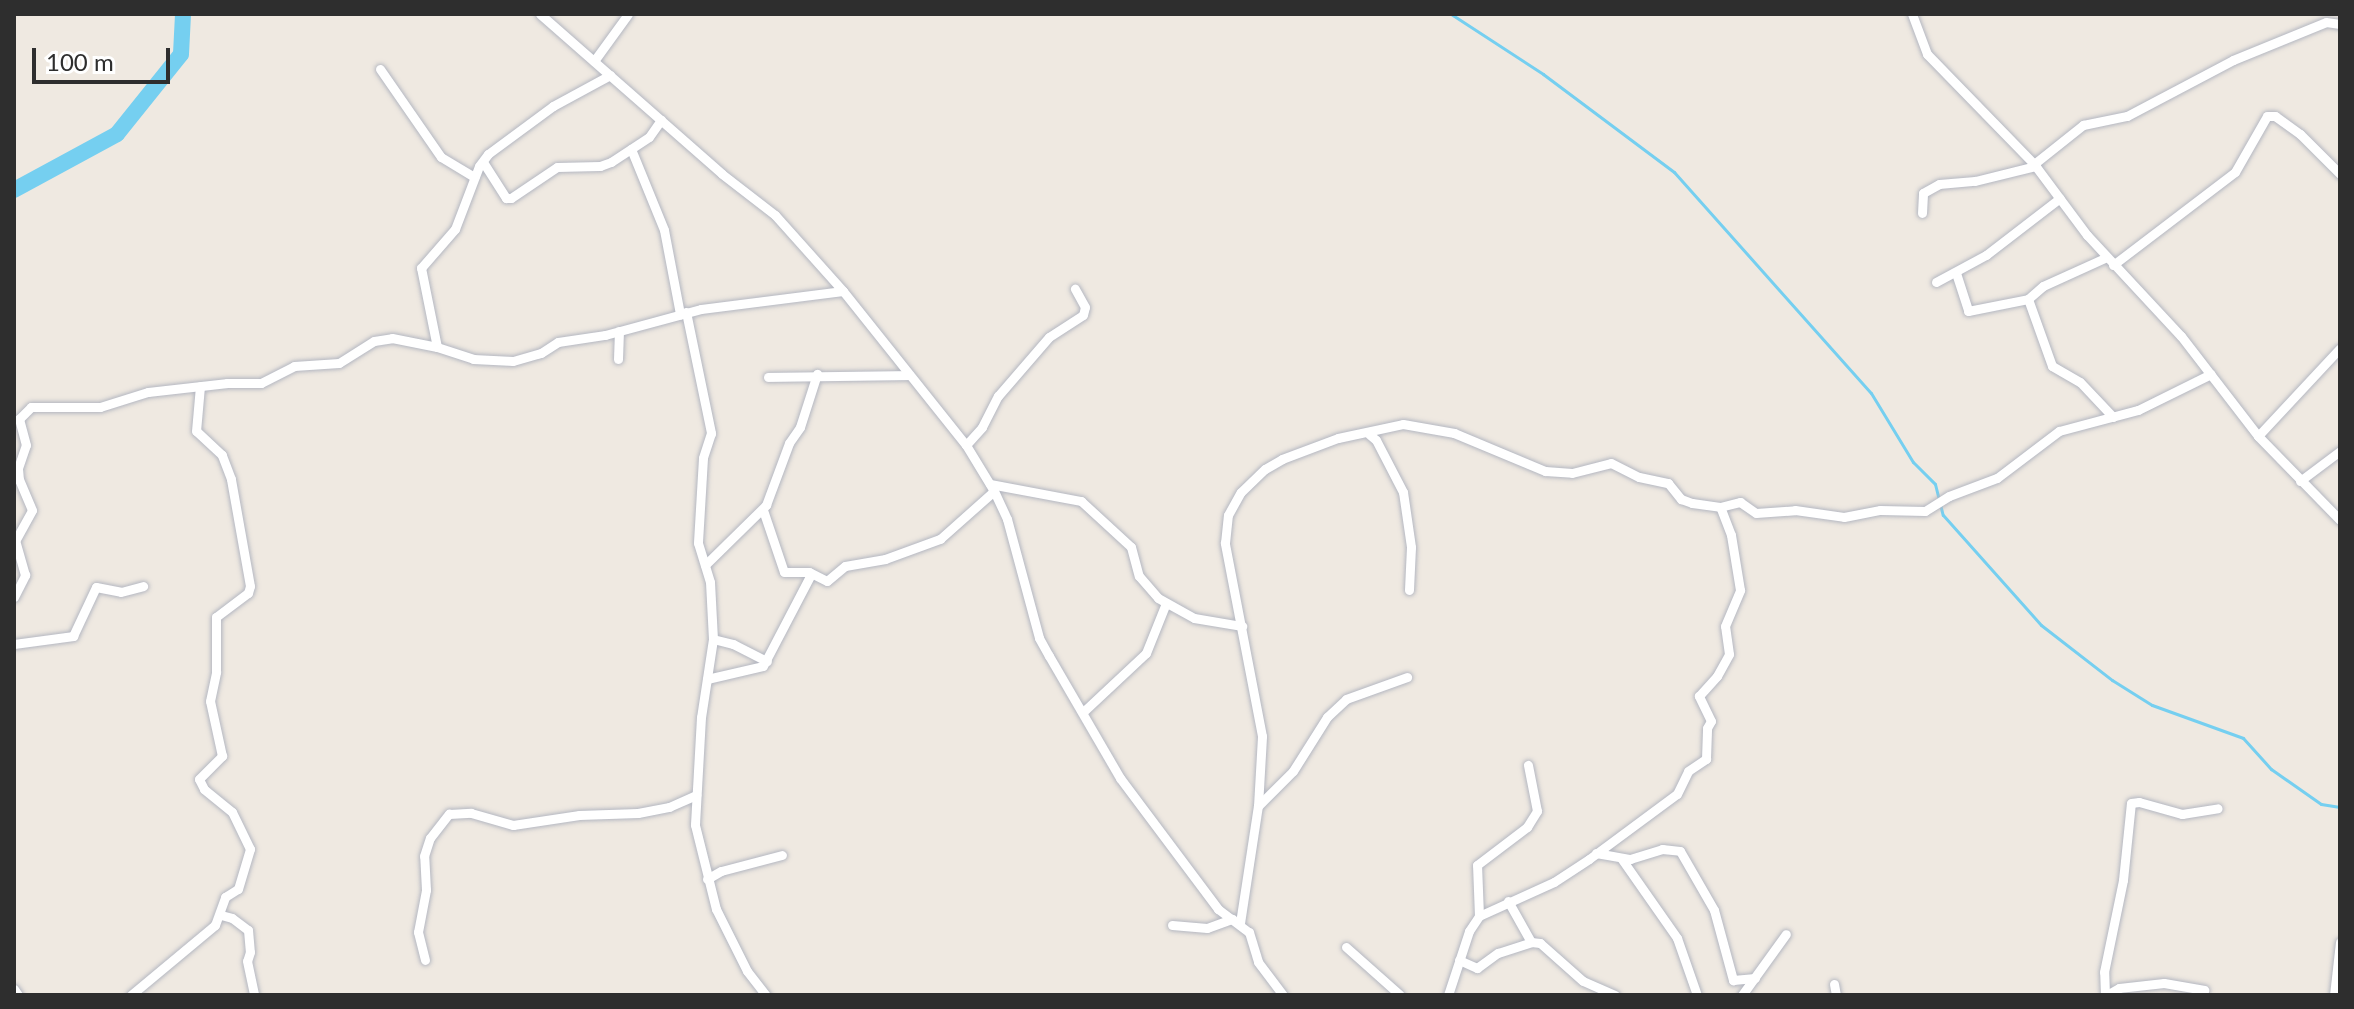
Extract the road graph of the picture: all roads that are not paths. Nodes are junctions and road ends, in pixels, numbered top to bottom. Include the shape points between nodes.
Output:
1 (540, 14) edge
2 (628, 14) edge
3 (1912, 14) edge
4 (2340, 24) edge
5 (594, 61) junction
6 (380, 69) dead end
7 (610, 75) junction
8 (661, 120) junction
9 (631, 149) junction
10 (483, 162) junction
11 (2035, 165) junction
12 (2340, 174) edge
13 (474, 177) junction
14 (2060, 198) junction
15 (1922, 213) dead end
16 (2110, 261) junction
17 (1956, 273) junction
18 (1936, 282) dead end
19 (1075, 289) dead end
20 (843, 291) junction
21 (2028, 299) junction
22 (683, 313) junction
23 (619, 331) junction
24 (437, 347) junction
25 (2340, 348) edge
26 (618, 359) dead end
27 (817, 374) junction
28 (2211, 374) junction
29 (909, 375) junction
30 (768, 377) dead end
31 (200, 386) junction
32 (2113, 417) junction
33 (1369, 434) junction
34 (2258, 436) junction
35 (966, 445) junction
36 (2340, 451) edge
37 (2300, 481) junction
38 (992, 487) junction
39 (1720, 507) junction
40 (763, 510) junction
41 (2340, 520) edge
42 (705, 565) junction
43 (811, 574) junction
44 (143, 586) dead end
45 (1409, 590) dead end
46 (14, 597) edge
47 (1166, 603) junction
48 (1242, 626) junction
49 (713, 639) junction
50 (14, 644) edge
51 (767, 661) junction
52 (1407, 677) dead end
53 (707, 679) junction
54 (1083, 712) junction
55 (1528, 765) dead end
56 (696, 795) junction
57 (1258, 806) junction
58 (2218, 808) dead end
59 (1596, 853) junction
60 (782, 855) dead end
61 (1621, 858) junction
62 (707, 879) junction
63 (1508, 901) junction
64 (221, 915) junction
65 (1479, 916) junction
66 (1236, 921) junction
67 (1172, 925) dead end
68 (1786, 934) dead end
69 (1531, 942) junction
70 (2340, 942) edge
71 (1346, 947) dead end
72 (425, 960) dead end
73 (1459, 960) junction
74 (1755, 978) junction
75 (14, 989) edge
76 (2204, 990) dead end
77 (18, 995) edge
78 (131, 995) edge
79 (254, 995) edge
80 (766, 995) edge
81 (1283, 995) edge
82 (1400, 995) edge
83 (1448, 995) edge
84 (1615, 995) edge
85 (1697, 995) edge
86 (1742, 995) edge
87 (2106, 995) edge
88 (2334, 995) edge

1 - 5 street
2 - 5 street
3 - 11 street via 1927,54
4 - 11 street via 2326,22 2233,60 2127,116 2083,125
5 - 7 street
6 - 13 street via 441,157
7 - 8 street
7 - 10 street via 553,106
8 - 9 street
8 - 20 street via 775,215
9 - 10 street via 600,166 557,167 509,198
9 - 22 street via 664,230
10 - 13 street
11 - 14 street
11 - 15 street via 1975,181 1939,184 1923,193
12 - 16 street via 2300,134 2267,116 2235,172
13 - 24 street via 455,229 421,268
14 - 16 street
14 - 17 street
16 - 21 street via 2043,286
16 - 28 street
17 - 18 street
17 - 21 street via 1968,311
19 - 35 street via 1086,311 1049,337 998,396
20 - 22 street
20 - 29 street
21 - 32 street via 2052,366 2080,382
22 - 23 street
22 - 42 street via 711,433 703,458 698,543
23 - 24 street via 558,342 513,361 473,359
23 - 26 street
24 - 31 street via 382,339 339,363 294,366 261,383
25 - 34 street
27 - 29 street
27 - 30 street
27 - 40 street
28 - 32 street
28 - 34 street
29 - 35 street
31 - 46 street via 148,392 100,407 42,405 21,414 26,445 18,473 32,510 15,541 25,575
31 - 64 street via 196,431 225,463 249,578 248,593 216,617 210,701 222,756 199,779 232,812 249,841 242,881 225,897
32 - 39 street via 2059,431 1997,478 1925,511 1880,510 1844,517 1803,510 1756,513 1740,502
33 - 39 street via 1403,424 1437,429 1545,471 1572,473 1611,463 1668,483 1681,499
33 - 45 street via 1403,492 1411,547
33 - 48 street via 1338,438 1282,459 1241,492 1228,515 1225,543
34 - 37 street
35 - 38 street
36 - 37 street
37 - 41 street
38 - 43 street via 940,539 885,559 845,566 827,581
38 - 47 street via 1081,501 1131,547 1139,576
38 - 54 street via 1007,519 1039,638
39 - 59 street via 1731,535 1740,590 1725,626 1729,654 1699,696 1711,721 1706,759 1688,771 1671,799
40 - 42 street
40 - 43 street via 784,572
42 - 49 street
43 - 51 street
44 - 50 street via 121,592 96,587 73,636
47 - 48 street via 1194,618
47 - 54 street via 1146,653
48 - 57 street via 1261,724
49 - 51 street
49 - 53 street
51 - 53 street via 748,672
52 - 57 street via 1346,699 1327,717 1293,771
53 - 56 street
54 - 66 street via 1129,791 1195,882
55 - 65 street via 1537,811 1527,827 1477,865
56 - 62 street via 695,825
56 - 72 street via 638,813 513,825 471,813 449,814 430,838 424,856 426,890 418,932
57 - 66 street
58 - 87 street via 2182,814 2131,803 2123,880 2104,972
59 - 61 street
59 - 63 street via 1554,882
60 - 62 street
61 - 74 street via 1673,848 1685,855 1714,910 1733,979
61 - 85 street via 1677,938
62 - 80 street via 734,947
63 - 65 street
63 - 69 street
64 - 78 street via 203,937
64 - 79 street via 248,930
65 - 73 street
66 - 67 street via 1207,928
66 - 81 street via 1249,932 1258,962
68 - 74 street
69 - 73 street via 1498,953 1477,968
69 - 84 street via 1540,943 1583,981
70 - 88 street
71 - 82 street
73 - 83 street
74 - 86 street
75 - 77 street
76 - 87 street via 2164,983 2119,988

